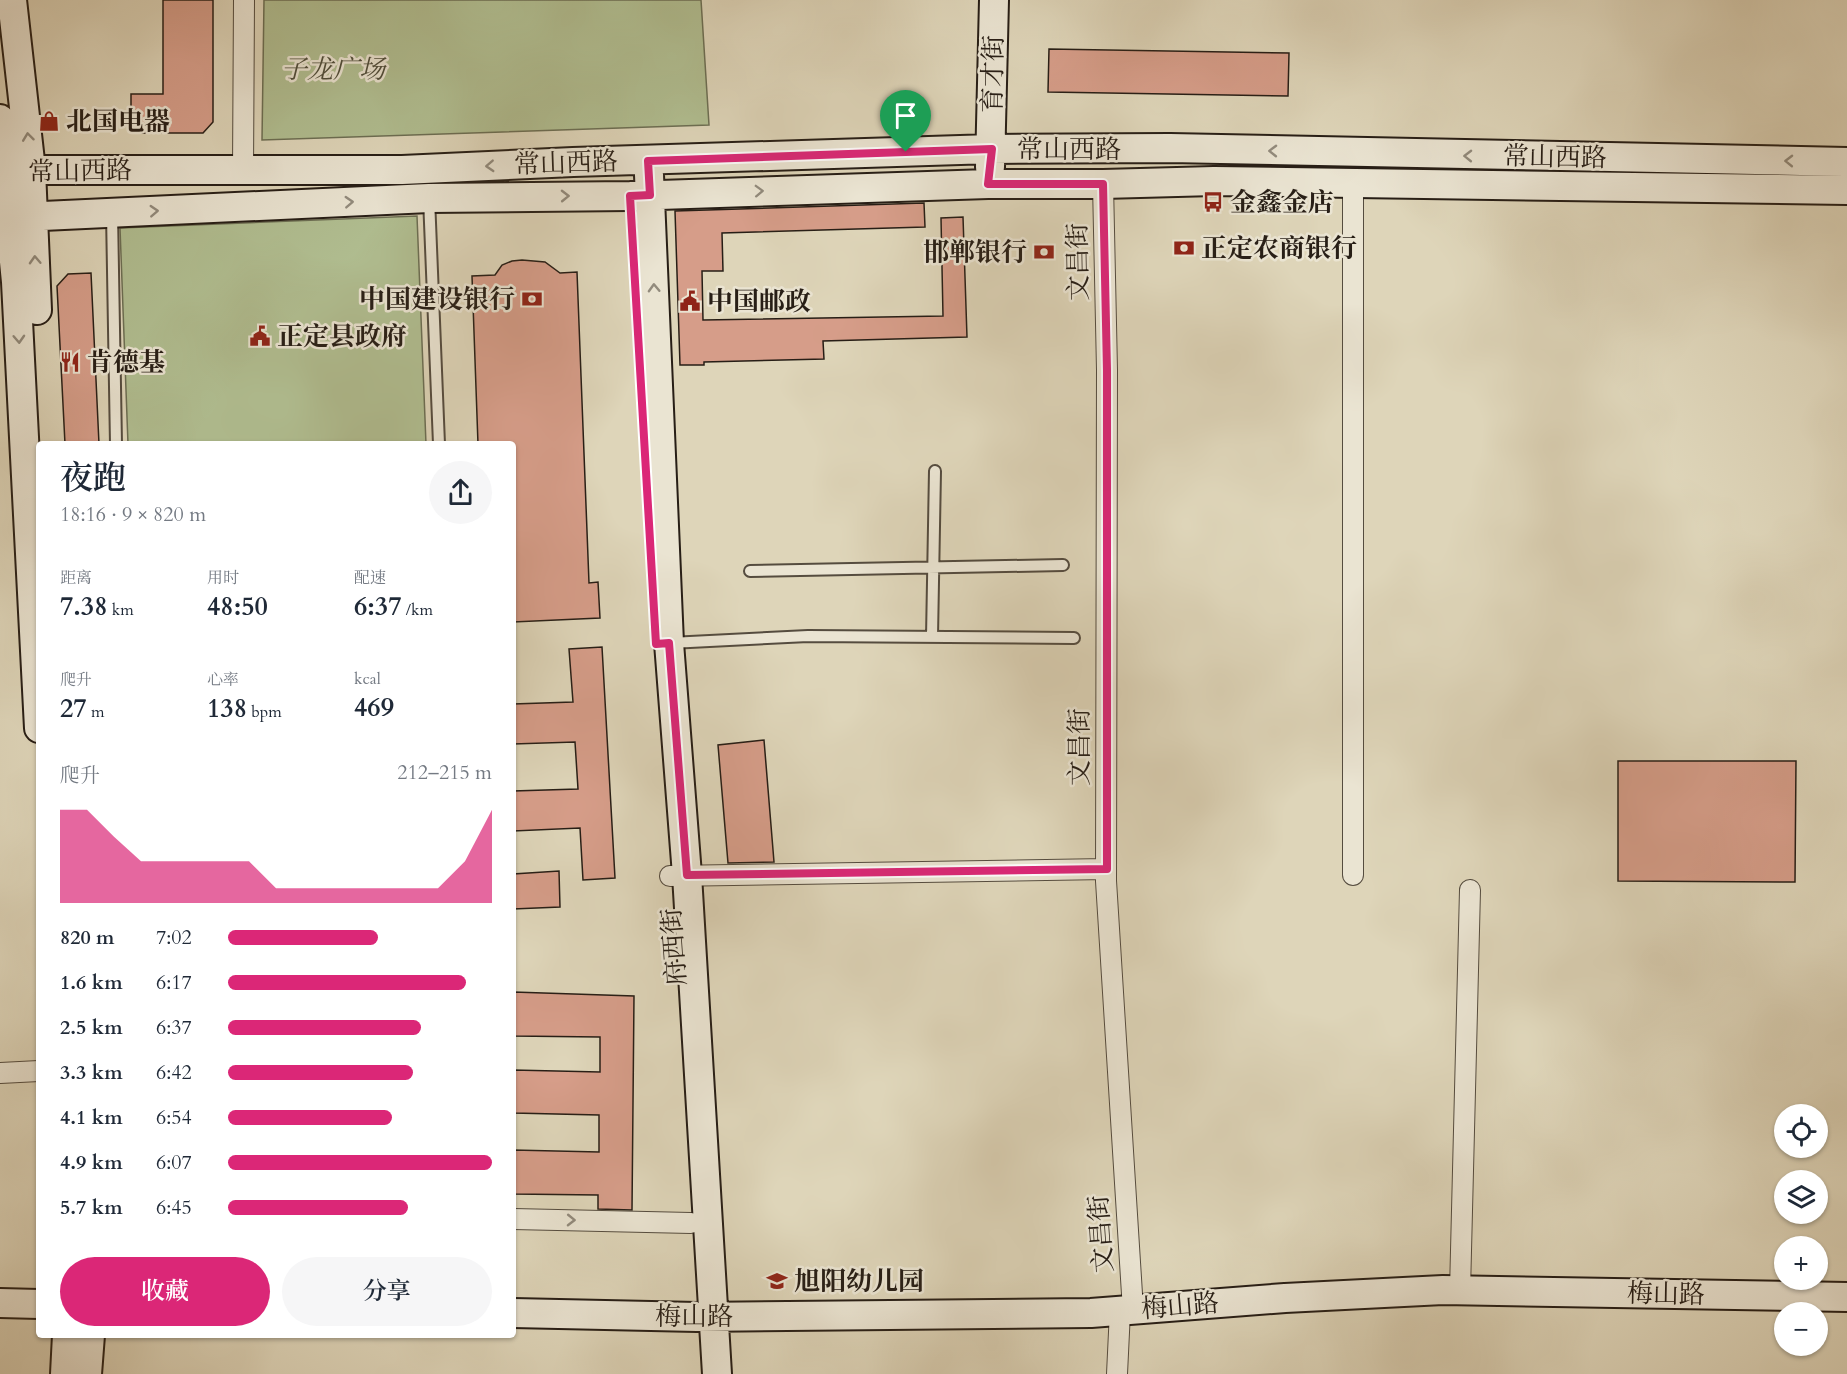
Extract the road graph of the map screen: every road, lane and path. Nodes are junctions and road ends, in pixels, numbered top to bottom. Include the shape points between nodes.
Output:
1 (12, 0) edge
2 (244, 0) edge
3 (994, 0) edge
4 (0, 120) edge
5 (992, 149) junction
6 (637, 161) junction
7 (1847, 162) edge
8 (243, 170) junction
9 (12, 173) edge
10 (1353, 183) junction
11 (988, 184) junction
12 (1103, 184) junction
13 (1847, 190) edge
14 (640, 195) junction
15 (429, 198) junction
16 (112, 212) junction
17 (15, 217) edge
18 (44, 441) edge
19 (116, 441) edge
20 (439, 441) edge
21 (934, 471) dead end
22 (1063, 565) dead end
23 (933, 567) junction
24 (750, 570) dead end
25 (932, 637) junction
26 (1074, 638) dead end
27 (663, 644) junction
28 (36, 664) edge
29 (1107, 869) junction
30 (1353, 875) dead end
31 (679, 876) junction
32 (1470, 891) dead end
33 (36, 1071) edge
34 (0, 1073) edge
35 (516, 1219) edge
36 (691, 1223) junction
37 (1460, 1291) junction
38 (1847, 1297) edge
39 (0, 1303) edge
40 (36, 1304) edge
41 (1127, 1310) junction
42 (516, 1313) edge
43 (705, 1317) junction
44 (67, 1338) edge
45 (90, 1338) edge
46 (65, 1374) edge
47 (87, 1374) edge
48 (700, 1374) edge
49 (717, 1374) edge
50 (1117, 1374) edge

9 -> 1 main road
2 - 8 street
3 - 5 main road, 育才街
4 - 9 main road
5 - 6 main road, 常山西路
7 -> 5 main road, 常山西路 via 1170,148
5 - 11 main road, 育才街
6 -> 8 main road, 常山西路 via 402,170
6 - 14 main road, 府西街
8 - 9 main road, 常山西路
9 - 17 main road
10 - 12 main road, 常山西路
10 - 13 main road, 常山西路
10 - 30 street
11 - 12 main road, 常山西路
14 -> 11 main road, 常山西路
12 - 29 street, 文昌街
15 -> 14 main road, 常山西路
14 - 27 main road, 府西街
16 -> 15 main road, 常山西路
15 - 20 lane
16 - 17 main road, 常山西路
16 - 19 lane
18 -> 17 main road
17 -> 28 main road
21 - 23 lane
22 - 23 lane
23 - 24 lane
23 - 25 lane
25 - 26 lane
25 - 27 lane via 808,636
27 - 31 main road, 府西街
29 - 31 street
29 - 41 street, 文昌街
31 - 36 main road, 府西街
31 - 43 main road
32 - 37 street
33 - 34 street
35 -> 36 street
36 - 43 main road, 府西街
37 - 38 main road, 梅山路
37 - 41 main road, 梅山路
39 - 40 main road
41 - 43 main road, 梅山路
41 - 50 street, 文昌街
42 - 43 main road, 梅山路
43 - 48 main road, 府西街
43 - 49 main road
44 - 46 main road
45 - 47 main road

